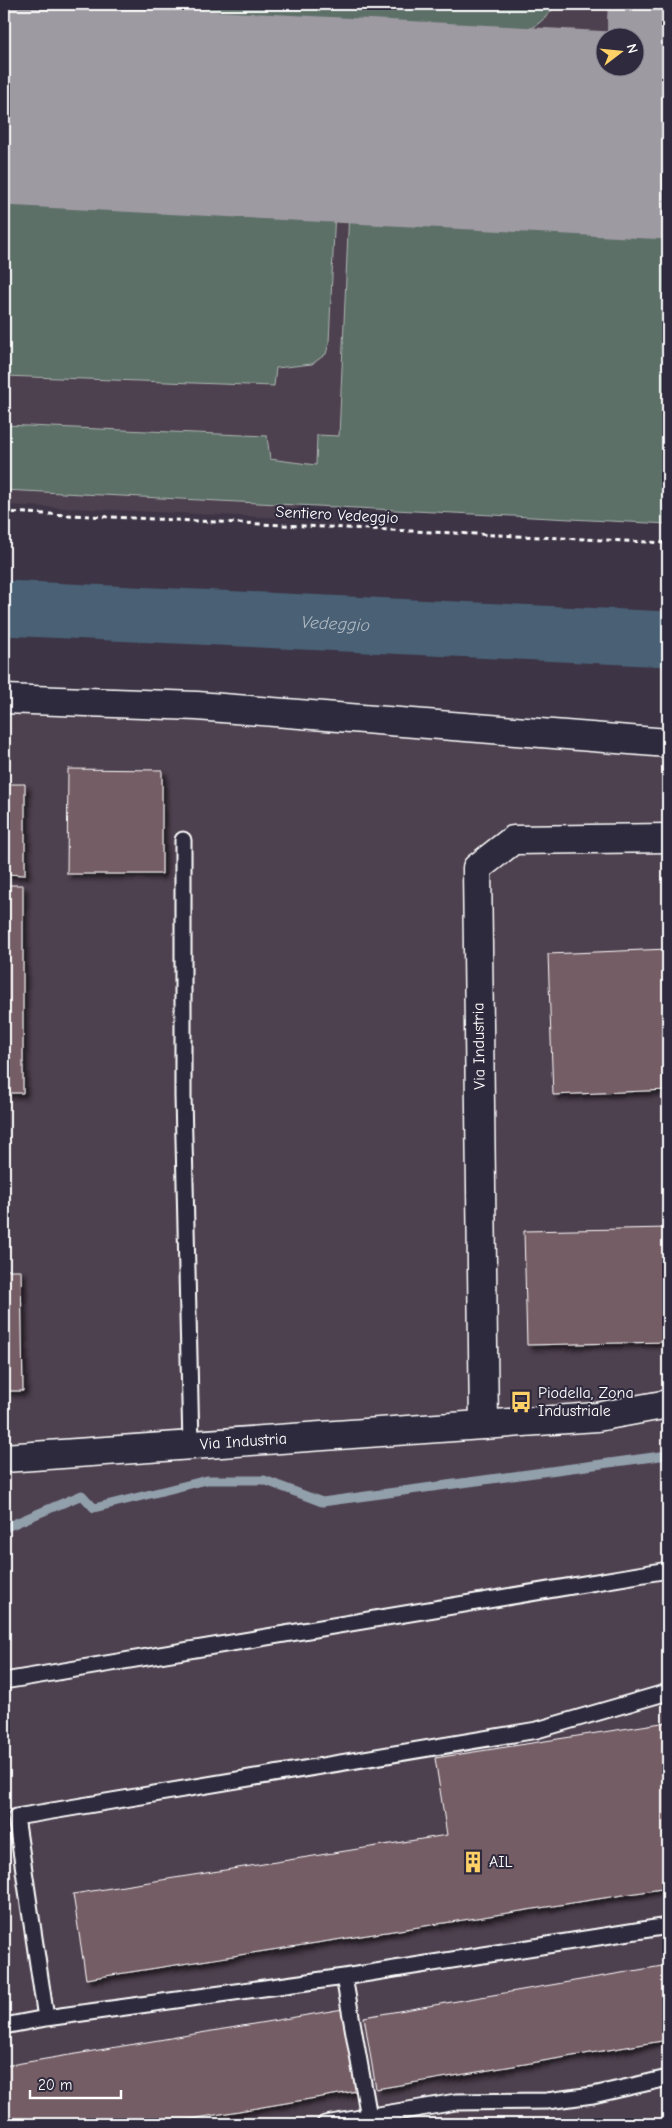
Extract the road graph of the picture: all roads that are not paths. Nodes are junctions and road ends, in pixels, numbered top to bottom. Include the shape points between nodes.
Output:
1 (4, 699) edge
2 (668, 743) edge
3 (668, 838) edge
4 (183, 840) dead end
5 (668, 1404) edge
6 (484, 1425) junction
7 (191, 1445) junction
8 (4, 1458) edge
9 (668, 1570) edge
10 (4, 1682) edge
11 (668, 1692) edge
12 (668, 1926) edge
13 (344, 1976) junction
14 (46, 2018) junction
15 (4, 2026) edge
16 (668, 2078) edge
17 (369, 2117) junction
18 (325, 2124) edge

1 - 2 street via 197,706
3 - 6 street, Via Industria via 513,840 477,868
4 - 7 lane via 183,1096
5 - 6 street, Via Industria via 597,1418
6 - 7 street, Via Industria
7 - 8 street, Via Industria
9 - 10 lane
11 - 14 lane via 537,1730 16,1817
12 - 13 lane
13 - 14 lane
13 - 17 lane
14 - 15 lane
16 - 17 lane via 592,2095 547,2101 456,2102
17 - 18 lane

